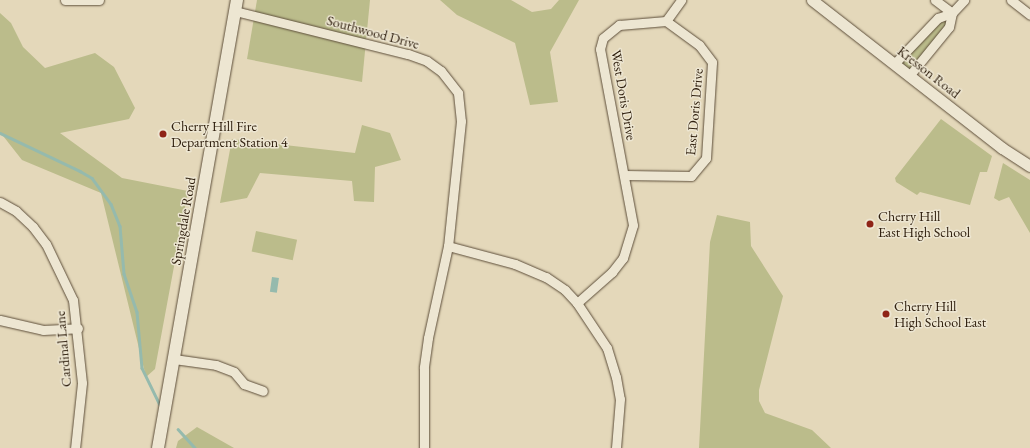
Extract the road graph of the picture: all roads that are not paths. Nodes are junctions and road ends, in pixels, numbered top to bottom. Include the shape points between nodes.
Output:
1 (66, 0) edge
2 (99, 0) edge
3 (681, 0) edge
4 (812, 0) edge
5 (935, 0) edge
6 (964, 0) edge
7 (1011, 0) edge
8 (236, 6) edge
9 (952, 13) junction
10 (1030, 15) edge
11 (666, 21) junction
12 (894, 64) junction
13 (909, 76) junction
14 (1030, 166) edge
15 (625, 176) junction
16 (0, 202) edge
17 (448, 246) junction
18 (577, 303) junction
19 (0, 320) edge
20 (78, 328) junction
21 (174, 359) junction
22 (263, 391) dead end
23 (75, 448) edge
24 (158, 448) edge
25 (424, 448) edge
26 (616, 448) edge

1 - 2 street
3 - 11 street
4 - 12 street, Kresson Road
5 - 9 street
6 - 9 street
7 - 10 street
8 - 17 street, Southwood Drive via 408,54 427,61 446,77 458,94 461,121
8 - 21 main road, Springdale Road
9 - 12 street via 938,18
9 - 13 street via 949,27
11 - 15 street, West Doris Drive via 620,25 603,38 600,49
11 - 15 street, East Doris Drive via 699,45 712,62 706,158 691,176
12 - 13 street, Kresson Road
13 - 14 street, Kresson Road via 1002,148
15 - 18 street via 633,225 627,248 612,272
16 - 20 street, Cardinal Lane via 16,211 46,244 69,289
17 - 18 street via 515,264 546,277 565,290
17 - 25 street, Southwood Drive via 424,368
18 - 26 street via 607,348 616,377 620,399
19 - 20 street via 43,330
20 - 23 street, Cardinal Lane via 82,383
21 - 22 street via 216,365 234,372 244,384
21 - 24 main road, Springdale Road

